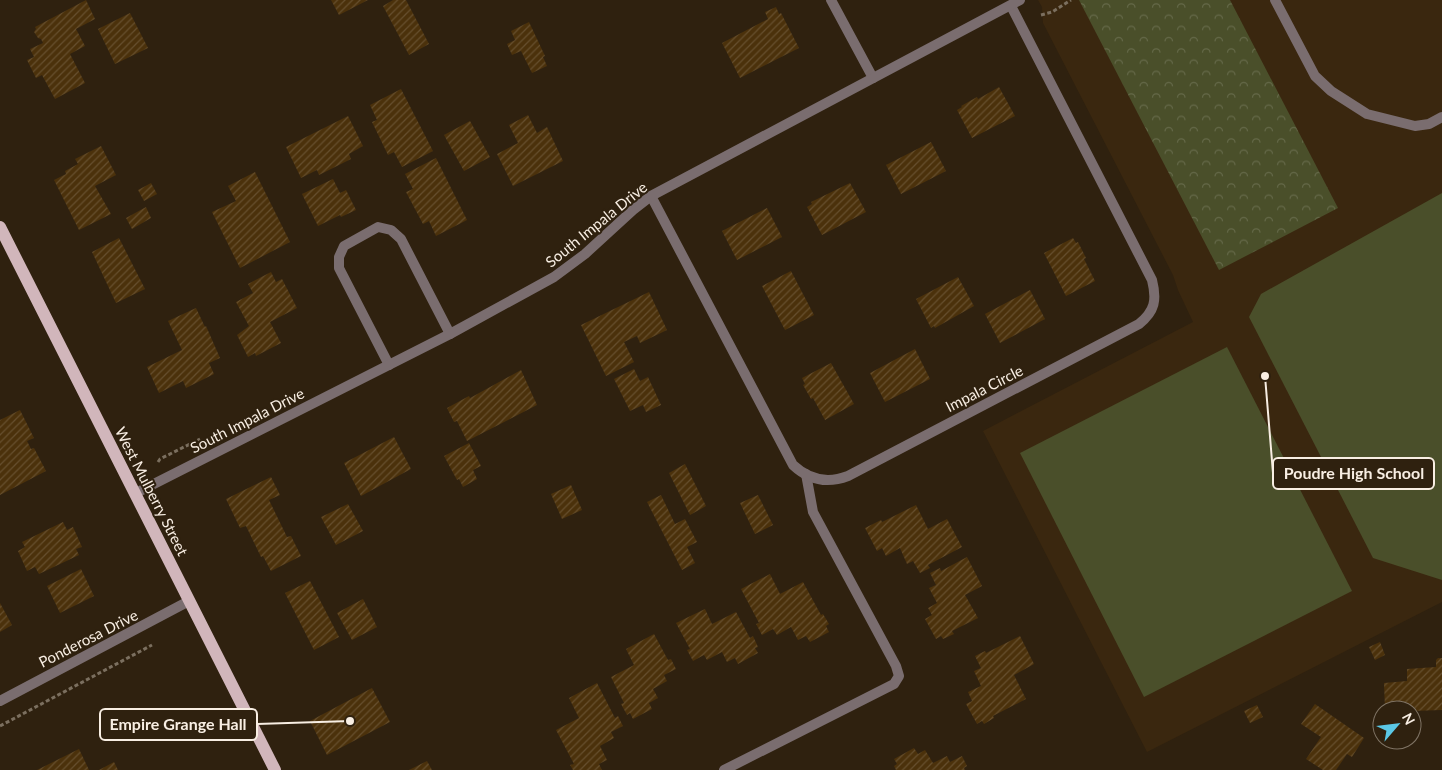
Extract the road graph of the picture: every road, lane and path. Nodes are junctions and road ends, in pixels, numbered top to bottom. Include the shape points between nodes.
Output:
1 (831, 0) edge
2 (1070, 0) edge
3 (1275, 0) edge
4 (1016, 3) edge
5 (1041, 15) dead end
6 (873, 78) junction
7 (1442, 117) edge
8 (651, 196) junction
9 (0, 227) edge
10 (450, 334) junction
11 (389, 365) junction
12 (806, 474) junction
13 (136, 493) junction
14 (190, 601) junction
15 (152, 645) dead end
16 (0, 701) edge
17 (0, 726) edge
18 (275, 770) edge
19 (724, 770) edge

1 - 6 street
2 - 5 path
3 - 7 street via 1316,76 1330,91 1368,114 1415,126 1429,124
4 - 6 street, South Impala Drive
4 - 12 street, Impala Circle via 1152,280 1155,293 1153,307 1139,324 848,476 818,480
6 - 8 street, South Impala Drive
8 - 10 street, South Impala Drive via 554,278
8 - 12 street via 793,465
9 - 13 main road, West Mulberry Street
10 - 11 street, South Impala Drive
10 - 11 street via 401,239 391,230 378,227 344,246 339,268
11 - 13 street, South Impala Drive
12 - 19 street via 813,512 899,676 894,684
13 - 14 main road, West Mulberry Street
14 - 16 street, Ponderosa Drive
14 - 18 main road, West Mulberry Street
15 - 17 path

